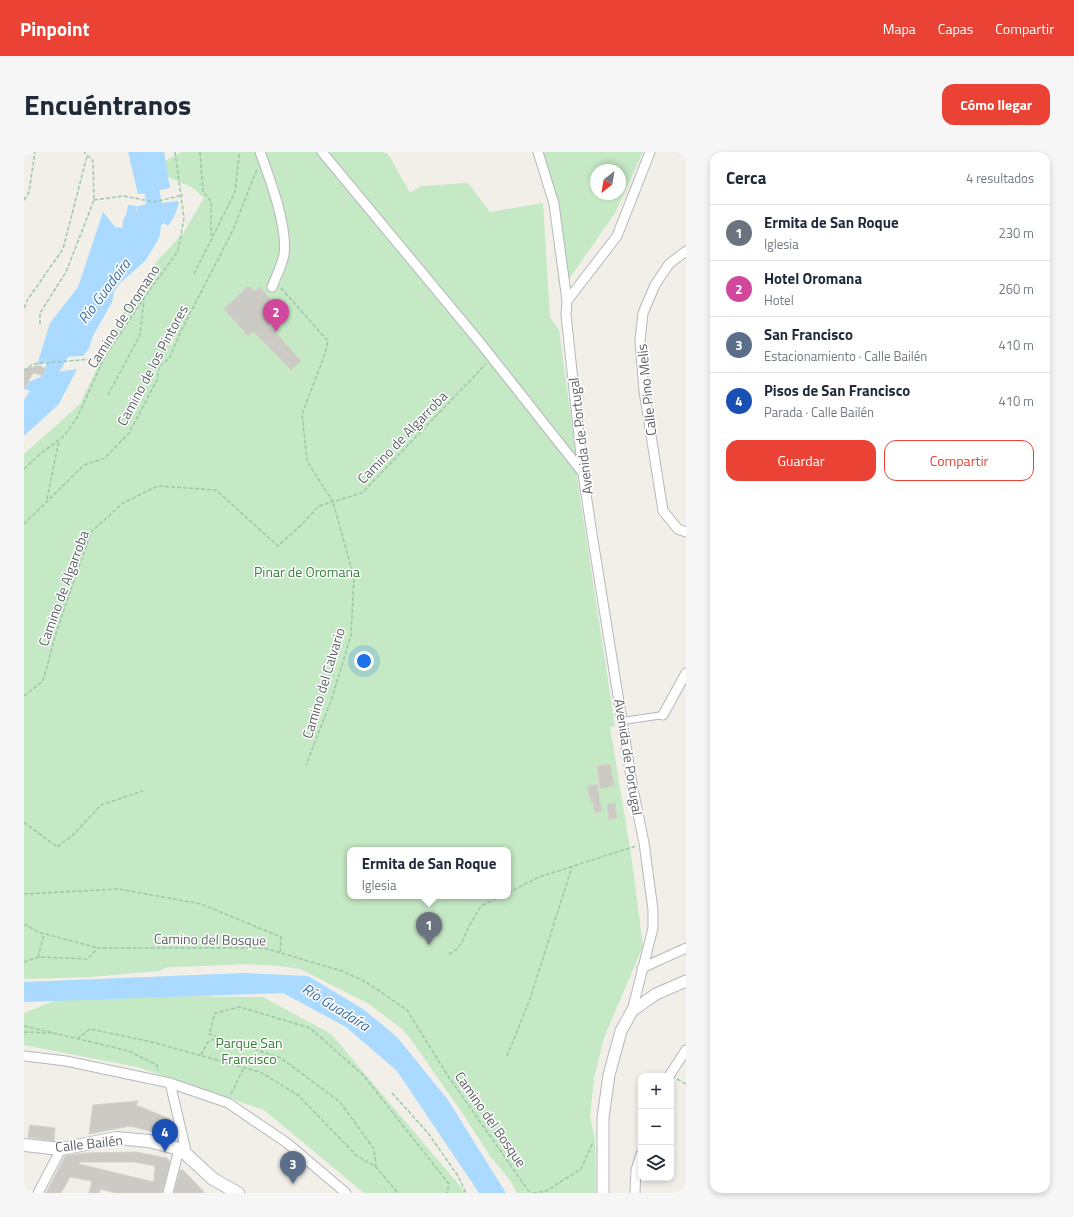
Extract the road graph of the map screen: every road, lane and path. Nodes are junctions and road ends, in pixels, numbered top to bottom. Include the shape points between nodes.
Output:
1 (35, 152) edge
2 (84, 152) edge
3 (175, 152) edge
4 (200, 152) edge
5 (240, 152) edge
6 (322, 152) edge
7 (538, 152) edge
8 (650, 152) edge
9 (261, 154) edge
10 (87, 156) junction
11 (180, 195) junction
12 (183, 195) dead end
13 (24, 200) edge
14 (94, 200) junction
15 (211, 238) junction
16 (686, 251) edge
17 (194, 274) dead end
18 (273, 284) joint
19 (144, 298) junction
20 (567, 301) junction
21 (24, 308) edge
22 (40, 324) dead end
23 (104, 358) junction
24 (492, 358) junction
25 (24, 371) edge
26 (108, 395) dead end
27 (59, 440) junction
28 (24, 469) edge
29 (583, 474) junction
30 (47, 501) junction
31 (332, 502) junction
32 (24, 524) edge
33 (686, 532) edge
34 (686, 673) edge
35 (24, 696) edge
36 (663, 715) joint
37 (623, 721) junction
38 (306, 765) dead end
39 (143, 791) dead end
40 (24, 822) edge
41 (644, 843) junction
42 (572, 867) junction
43 (511, 891) edge
44 (24, 894) edge
45 (496, 899) edge
46 (24, 924) edge
47 (44, 934) junction
48 (98, 948) junction
49 (686, 948) edge
50 (280, 953) junction
51 (449, 954) dead end
52 (38, 957) junction
53 (24, 962) edge
54 (642, 968) junction
55 (686, 981) edge
56 (632, 1011) junction
57 (24, 1026) edge
58 (24, 1032) edge
59 (56, 1034) junction
60 (217, 1036) junction
61 (77, 1039) junction
62 (686, 1050) edge
63 (201, 1055) junction
64 (24, 1056) edge
65 (506, 1056) dead end
66 (244, 1067) junction
67 (674, 1076) edge
68 (674, 1078) edge
69 (160, 1081) junction
70 (170, 1083) junction
71 (686, 1084) edge
72 (231, 1092) dead end
73 (392, 1092) dead end
74 (593, 1142) dead end
75 (24, 1145) edge
76 (61, 1149) junction
77 (183, 1152) junction
78 (638, 1164) edge
79 (376, 1167) junction
80 (212, 1179) junction
81 (38, 1193) edge
82 (168, 1193) edge
83 (221, 1193) edge
84 (238, 1193) edge
85 (346, 1193) edge
86 (398, 1193) edge
87 (447, 1193) edge
88 (466, 1193) edge
89 (531, 1193) edge
90 (603, 1193) edge
91 (635, 1193) edge

1 - 13 path via 29,192
2 - 10 path
3 - 11 path, Camino de Oromano
4 - 15 path via 203,192 211,201
5 - 15 path via 235,192
6 - 24 street
7 - 20 street, Avenida de Portugal via 554,204
8 - 20 street via 617,236
9 - 18 street via 284,233 284,255
9 - 30 path, Camino de los Pintores via 232,230 169,359 159,366 157,380 129,433 104,458 84,465
10 - 14 path via 93,162
10 - 21 path via 63,249
11 - 12 path
11 - 14 path via 154,202 124,196
11 - 19 path, Camino de Oromano via 184,218 178,251
14 - 22 path via 66,272 40,313
15 - 17 path
16 - 33 street, Calle Pino Melis via 669,264 655,285 643,313 640,340 644,391 663,511 678,529
18 - 31 path, Camino del Calvario via 328,341 302,414 307,462
19 - 23 path, Camino de Oromano
19 - 26 path via 140,335
20 - 29 street, Avenida de Portugal via 566,315
23 - 25 path via 33,364
23 - 27 path, Camino de Oromano via 78,416 65,436
24 - 29 street
24 - 31 path, Camino de Algarroba via 362,493
27 - 28 path, Camino de Oromano
27 - 30 path
29 - 37 street, Avenida de Portugal
30 - 32 path, Camino de los Pintores
31 - 35 path, Camino de Algarroba via 319,506 278,546 216,490 158,486 122,503 91,532 57,630 43,681
31 - 38 path, Camino del Calvario via 354,578 351,634 332,698
34 - 36 street
36 - 37 street
37 - 41 street, Avenida de Portugal
39 - 40 path via 101,804 72,836 57,847
41 - 42 path
41 - 54 street, Avenida de Portugal via 653,928
42 - 43 path via 539,877
42 - 65 path via 530,999
44 - 50 path via 119,888 201,904 281,936
45 - 51 path via 481,906 462,942
46 - 47 path, Camino del Bosque
47 - 48 path, Camino del Bosque
47 - 52 path
48 - 50 path, Camino del Bosque via 264,948
48 - 52 path via 87,959
49 - 54 street
50 - 89 path, Camino del Bosque via 342,971 366,982 407,1010 448,1076
52 - 53 path
54 - 56 street, Avenida de Portugal
55 - 56 street via 656,994
56 - 90 street, Avenida de Portugal via 621,1031 609,1075 603,1118
57 - 59 path
58 - 59 path
59 - 61 path
60 - 63 path via 207,1043
60 - 79 path via 281,1058 340,1102 374,1149
60 - 87 path via 209,1034 215,1013 240,1007 310,1028 363,1075 449,1184
61 - 63 path via 90,1029
61 - 69 path via 130,1051 157,1065
62 - 67 street
63 - 66 path
64 - 69 street via 66,1061
66 - 72 path
66 - 79 path via 260,1072 298,1095 357,1156
68 - 71 path
69 - 70 street
70 - 77 street
70 - 85 street via 228,1103 287,1143
73 - 88 path via 428,1133 458,1176
74 - 89 path, Camino del Bosque via 581,1169 546,1191
75 - 76 main road, Calle Bailén
76 - 77 main road, Calle Bailén via 116,1138 149,1141
76 - 81 street
77 - 80 main road, Calle Bailén
77 - 82 street
78 - 91 street
79 - 86 path
80 - 83 main road, Calle Bailén
80 - 84 main road, Calle Bailén

